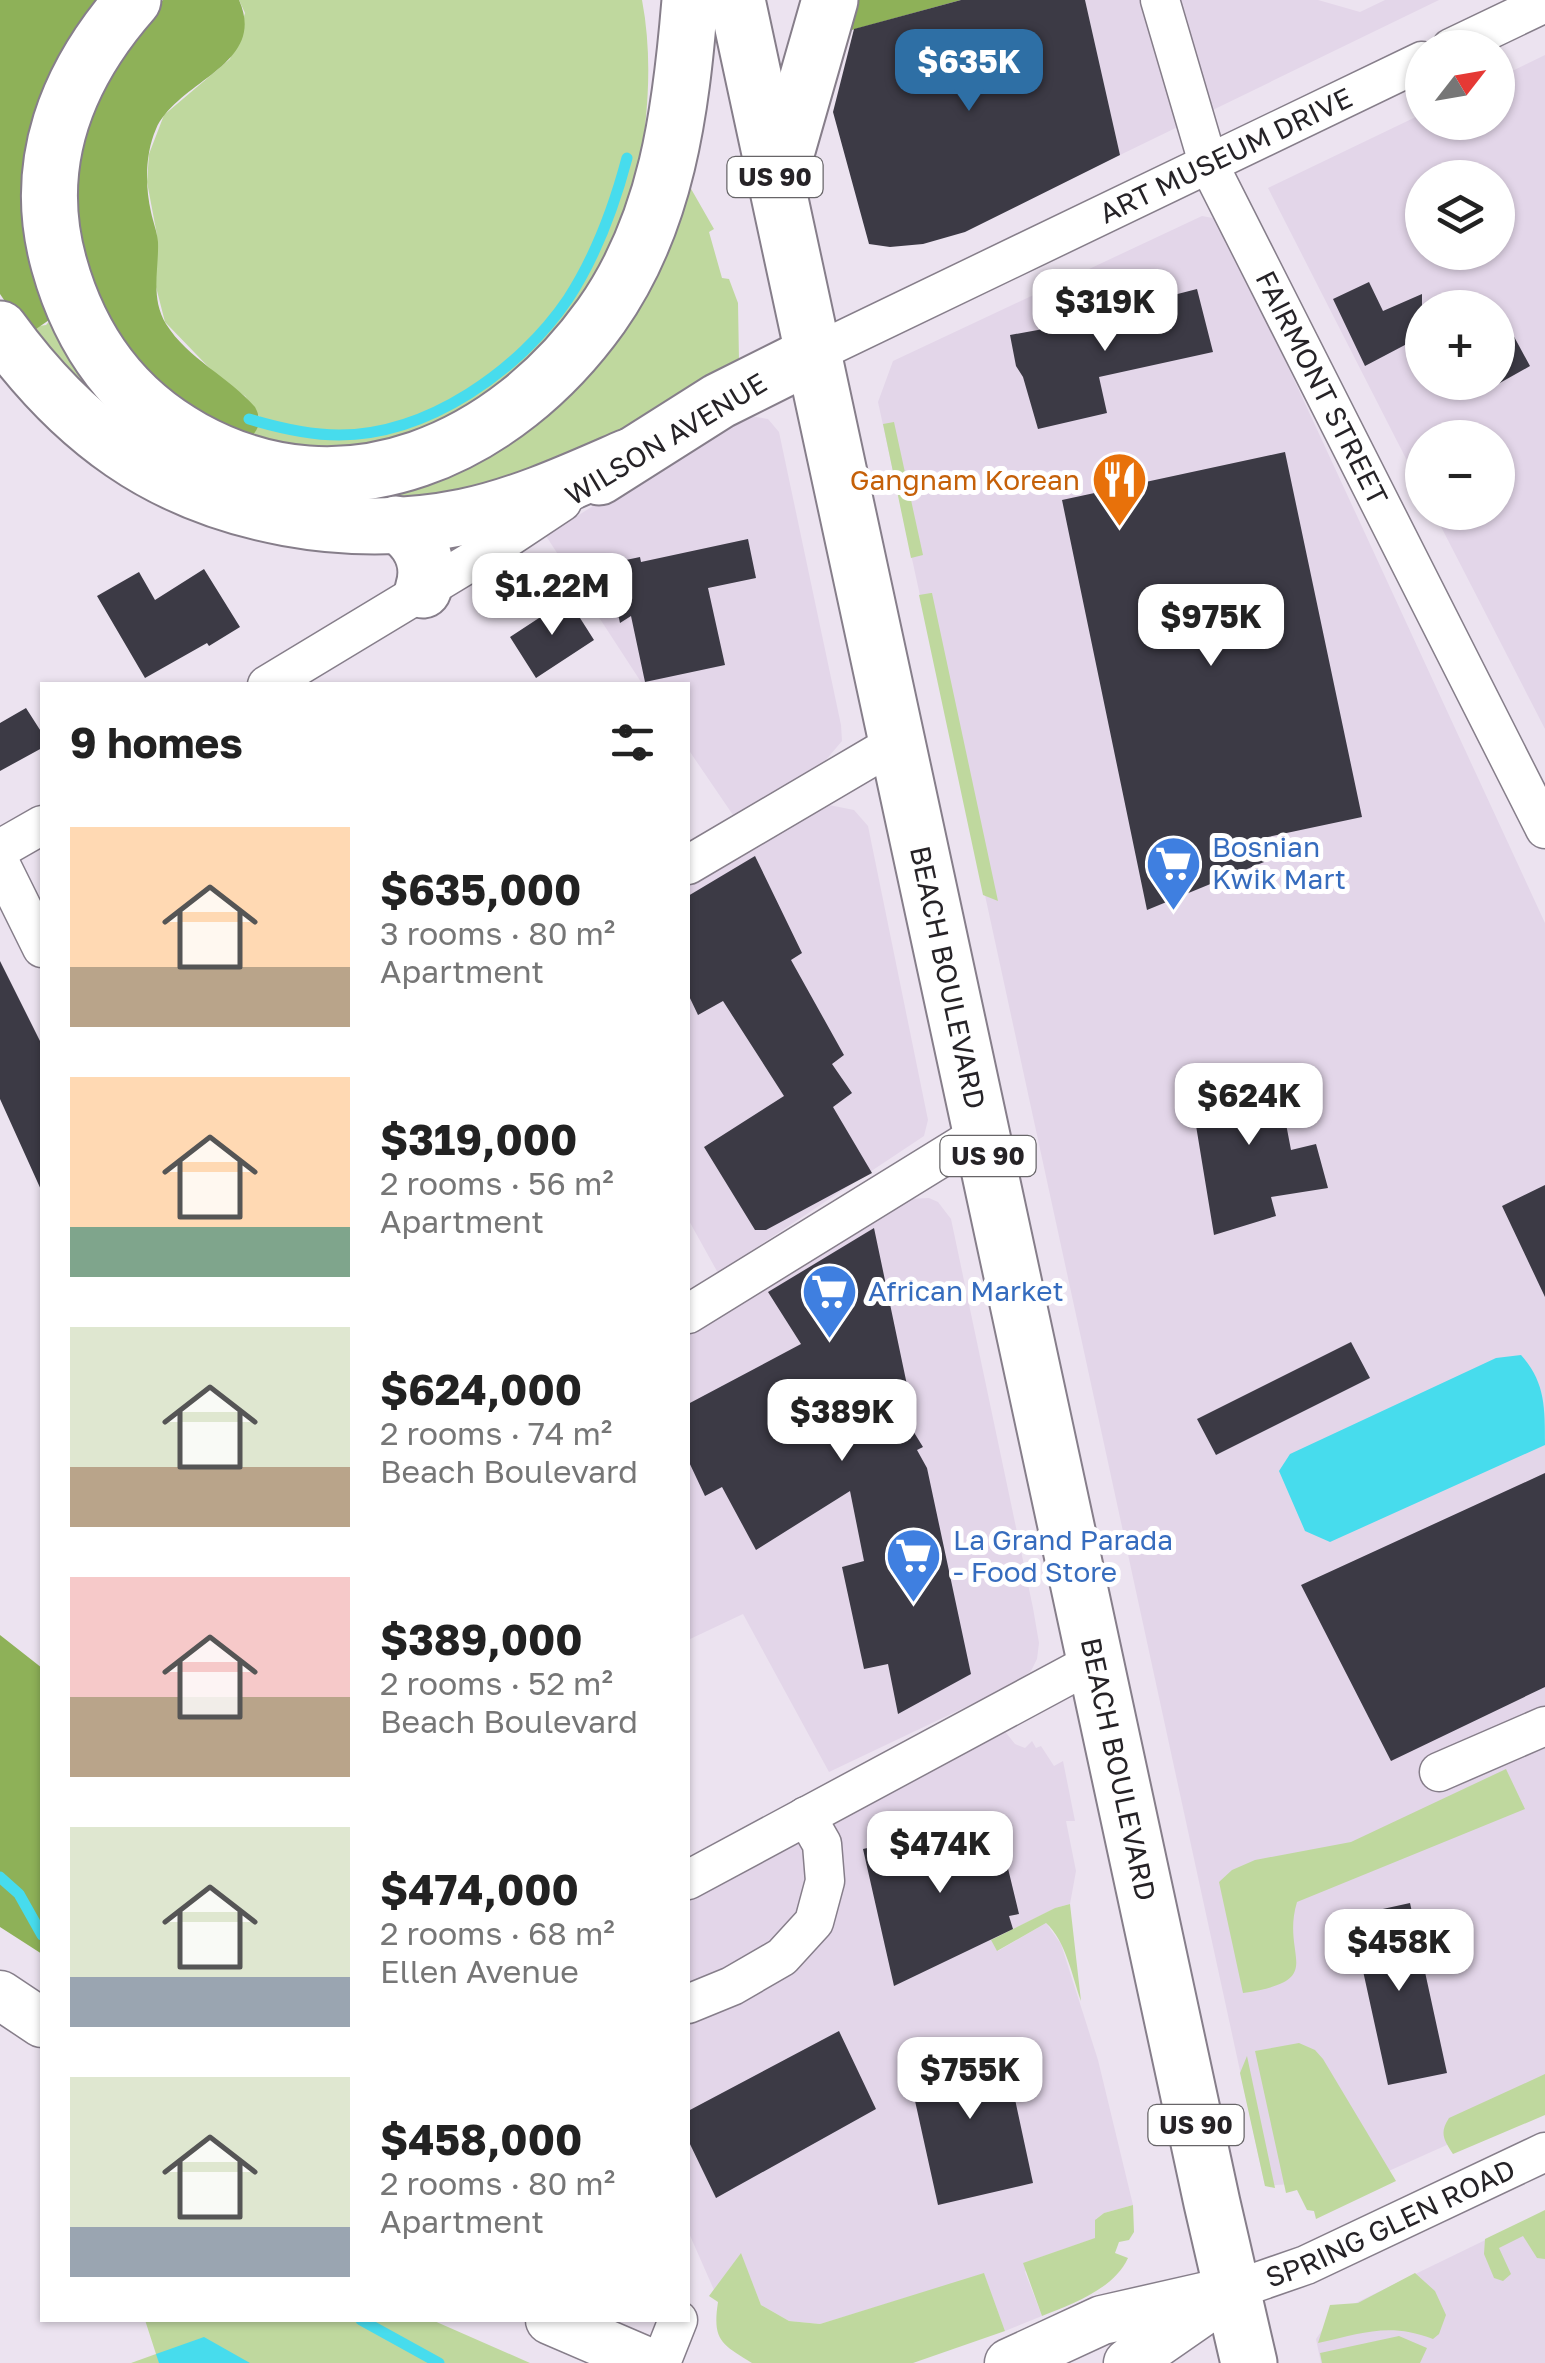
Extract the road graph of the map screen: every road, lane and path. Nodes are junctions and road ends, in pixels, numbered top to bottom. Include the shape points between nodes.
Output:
1 (133, 0) edge
2 (690, 0) edge
3 (737, 0) edge
4 (830, 0) edge
5 (1160, 0) edge
6 (1545, 3) edge
7 (1489, 30) edge
8 (1405, 69) edge
9 (1208, 163) junction
10 (776, 185) junction
11 (0, 329) edge
12 (813, 354) junction
13 (628, 457) junction
14 (580, 489) joint
15 (396, 524) junction
16 (423, 590) junction
17 (272, 682) edge
18 (897, 742) junction
19 (1541, 812) edge
20 (40, 827) edge
21 (0, 849) edge
22 (0, 864) edge
23 (690, 864) edge
24 (40, 944) edge
25 (982, 1132) junction
26 (690, 1313) edge
27 (1097, 1660) junction
28 (1545, 1726) edge
29 (1439, 1772) dead end
30 (806, 1816) junction
31 (690, 1879) edge
32 (0, 1995) edge
33 (690, 2003) edge
34 (40, 2023) edge
35 (1545, 2152) edge
36 (1234, 2290) junction
37 (555, 2322) edge
38 (677, 2322) edge
39 (650, 2363) edge
40 (661, 2363) edge
41 (1009, 2363) edge
42 (1128, 2363) edge
43 (1249, 2363) edge

1 - 2 highway via 84,68 55,134 49,202 69,298 112,374 172,427 252,464 333,476 413,462 476,432 533,391 598,319 643,241 667,169
3 - 10 highway, BEACH BOULEVARD / US 90
4 - 10 highway
5 - 9 street, FAIRMONT STREET
6 - 7 street
8 - 9 street, ART MUSEUM DRIVE
9 - 12 street, ART MUSEUM DRIVE
9 - 19 street, FAIRMONT STREET
10 - 12 highway, BEACH BOULEVARD / US 90
11 - 15 highway via 79,418 166,478 278,516
12 - 13 highway, WILSON AVENUE
12 - 18 highway, BEACH BOULEVARD / US 90
13 - 14 highway, WILSON AVENUE
13 - 15 highway via 480,513
14 - 16 street, WILSON AVENUE
15 - 16 highway via 422,552
16 - 17 street, WILSON AVENUE
18 - 23 street
18 - 25 highway, BEACH BOULEVARD / US 90
20 - 21 street
22 - 24 street
25 - 26 street
25 - 27 highway, BEACH BOULEVARD / US 90
27 - 30 street
27 - 36 highway, BEACH BOULEVARD / US 90
28 - 29 street
30 - 31 street
30 - 33 street via 822,1844 825,1881 814,1922 782,1957
32 - 34 main road
35 - 36 street, SPRING GLEN ROAD via 1306,2265
36 - 41 main road, SPRING GLEN ROAD via 1102,2320
36 - 42 main road, SPRING GLEN ROAD
36 - 43 highway, BEACH BOULEVARD / US 90
37 - 39 main road
38 - 40 street

